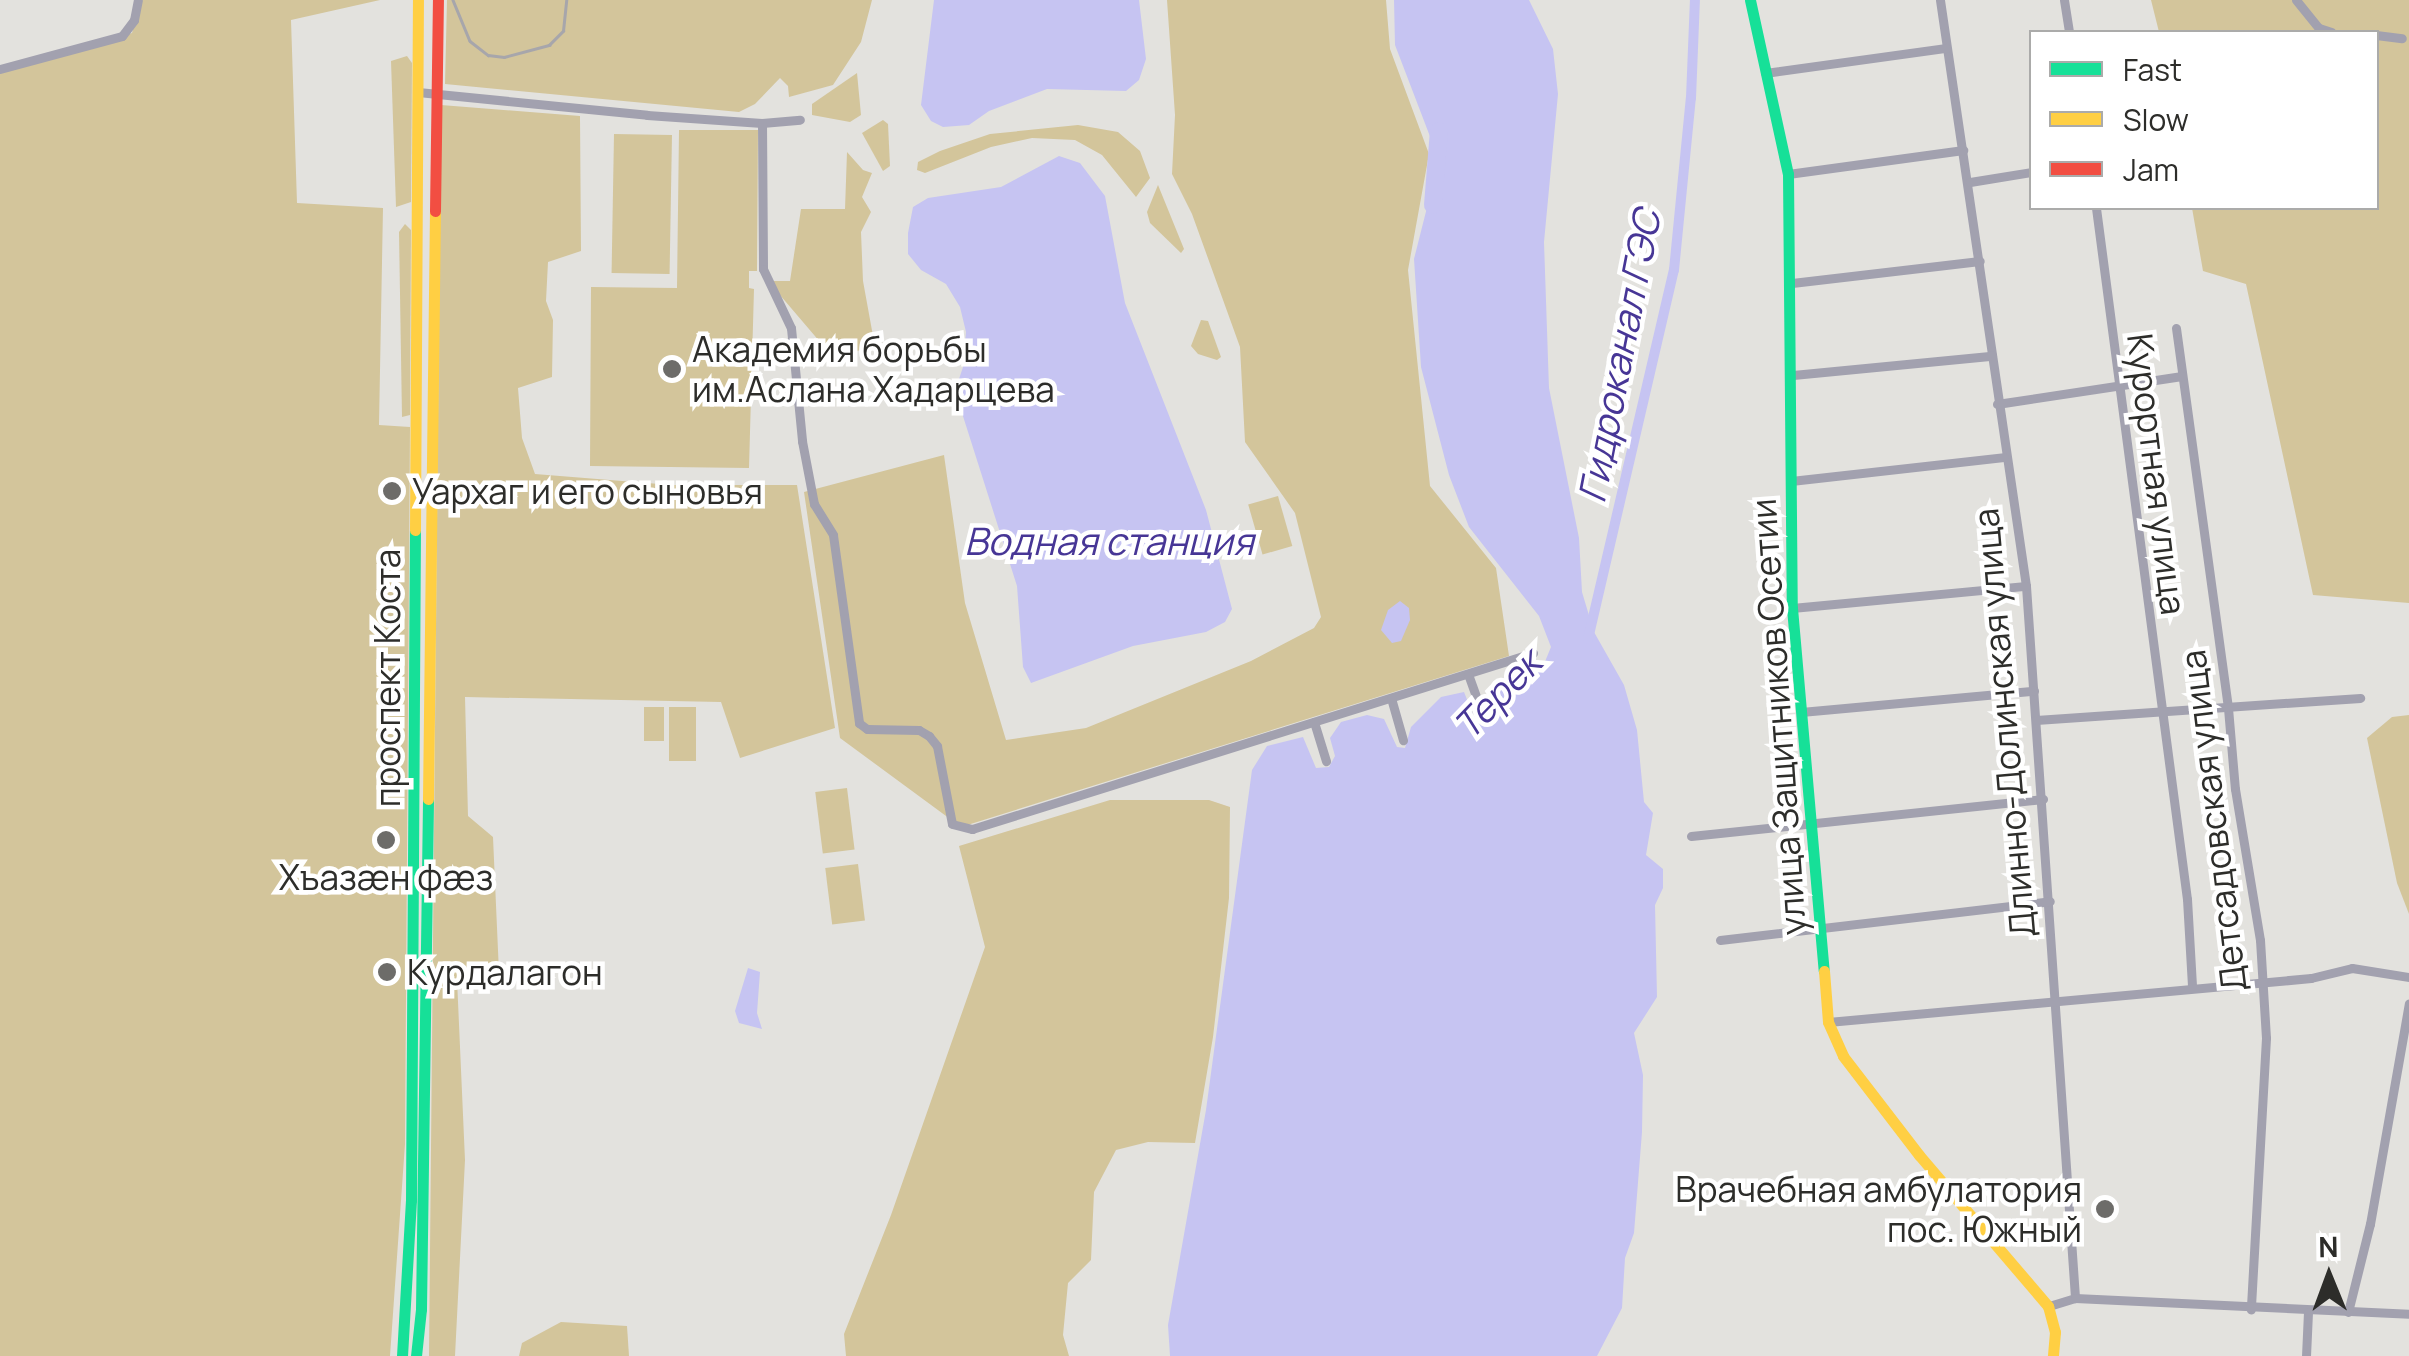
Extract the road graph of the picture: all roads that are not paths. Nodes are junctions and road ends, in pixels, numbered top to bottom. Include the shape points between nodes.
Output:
1 (138, 0) edge
2 (418, 0) edge
3 (438, 0) edge
4 (1750, 0) edge
5 (1940, 0) edge
6 (2064, 0) edge
7 (2296, 0) edge
8 (2069, 30) edge
9 (2324, 30) edge
10 (2379, 35) edge
11 (2402, 38) dead end
12 (1946, 48) junction
13 (0, 69) edge
14 (1765, 73) junction
15 (418, 92) junction
16 (438, 94) junction
17 (800, 120) dead end
18 (762, 123) junction
19 (1963, 150) junction
20 (2029, 172) edge
21 (1788, 174) junction
22 (1970, 182) junction
23 (2096, 210) edge
24 (1980, 261) junction
25 (1792, 282) junction
26 (2176, 328) dead end
27 (1992, 356) junction
28 (1793, 375) junction
29 (2182, 376) junction
30 (2117, 388) junction
31 (1998, 404) junction
32 (2004, 457) junction
33 (1791, 480) junction
34 (2026, 586) junction
35 (1792, 608) junction
36 (1533, 653) dead end
37 (1468, 674) junction
38 (2034, 691) junction
39 (1391, 698) junction
40 (2360, 698) dead end
41 (2228, 708) junction
42 (1801, 712) junction
43 (1482, 713) dead end
44 (2160, 714) junction
45 (2036, 720) junction
46 (1314, 722) junction
47 (1403, 740) dead end
48 (1326, 761) dead end
49 (2043, 799) junction
50 (1808, 821) junction
51 (1691, 836) dead end
52 (2050, 901) junction
53 (1818, 929) junction
54 (1720, 940) dead end
55 (2409, 977) edge
56 (2262, 981) junction
57 (2192, 986) junction
58 (2057, 999) junction
59 (2409, 1003) edge
60 (1828, 1022) junction
61 (2075, 1298) junction
62 (2048, 1306) junction
63 (2251, 1310) junction
64 (2308, 1312) junction
65 (2348, 1312) junction
66 (2409, 1314) edge
67 (402, 1356) edge
68 (416, 1356) edge
69 (2052, 1356) edge
70 (2306, 1356) edge

1 - 13 street via 122,36
2 - 15 main road, проспект Коста
3 - 16 main road, проспект Коста
4 - 14 main road, улица Защитников Осетии
5 - 12 street, Длинно-Долинская улица
6 - 8 street
7 - 9 street
10 - 11 street
12 - 14 street
12 - 19 street, Длинно-Долинская улица
14 - 21 main road, улица Защитников Осетии
15 - 16 street
15 - 67 main road, проспект Коста via 412,1200
16 - 18 street
16 - 68 main road, проспект Коста
17 - 18 street
18 - 46 street via 763,269 791,328 802,441 814,504 833,535 859,724 929,736 937,746 952,824 972,829
19 - 21 street
19 - 22 street, Длинно-Долинская улица
20 - 22 street
21 - 25 main road, улица Защитников Осетии
22 - 24 street, Длинно-Долинская улица
23 - 30 street, Курортная улица
24 - 25 street
24 - 27 street, Длинно-Долинская улица
25 - 28 main road, улица Защитников Осетии
26 - 29 street, Детсадовская улица
27 - 28 street
27 - 31 street, Длинно-Долинская улица
28 - 33 main road, улица Защитников Осетии
29 - 30 street
29 - 41 street, Детсадовская улица
30 - 31 street
30 - 44 street, Курортная улица
31 - 32 street, Длинно-Долинская улица
32 - 33 street
32 - 34 street, Длинно-Долинская улица
33 - 35 main road, улица Защитников Осетии
34 - 35 street
34 - 38 street, Длинно-Долинская улица
35 - 42 main road, улица Защитников Осетии
36 - 37 street
37 - 39 street
37 - 43 street
38 - 42 street
38 - 45 street, Длинно-Долинская улица
39 - 46 street
39 - 47 street
40 - 41 street
41 - 44 street
41 - 56 street, Детсадовская улица
42 - 50 main road, улица Защитников Осетии
44 - 45 street
44 - 57 street, Курортная улица via 2187,900
45 - 49 street, Длинно-Долинская улица
46 - 48 street
49 - 50 street
49 - 52 street, Длинно-Долинская улица
50 - 51 street
50 - 53 main road, улица Защитников Осетии
52 - 53 street
52 - 58 street, Длинно-Долинская улица
53 - 54 street
53 - 60 main road, улица Защитников Осетии
55 - 56 street via 2352,968
56 - 57 street
56 - 63 street, Детсадовская улица via 2266,1038
57 - 58 street
58 - 60 street
58 - 61 street, Длинно-Долинская улица
59 - 65 street
60 - 62 main road, улица Защитников Осетии via 1842,1056
61 - 62 street
61 - 63 street
62 - 69 main road
63 - 64 street
64 - 65 street
64 - 70 street
65 - 66 street

